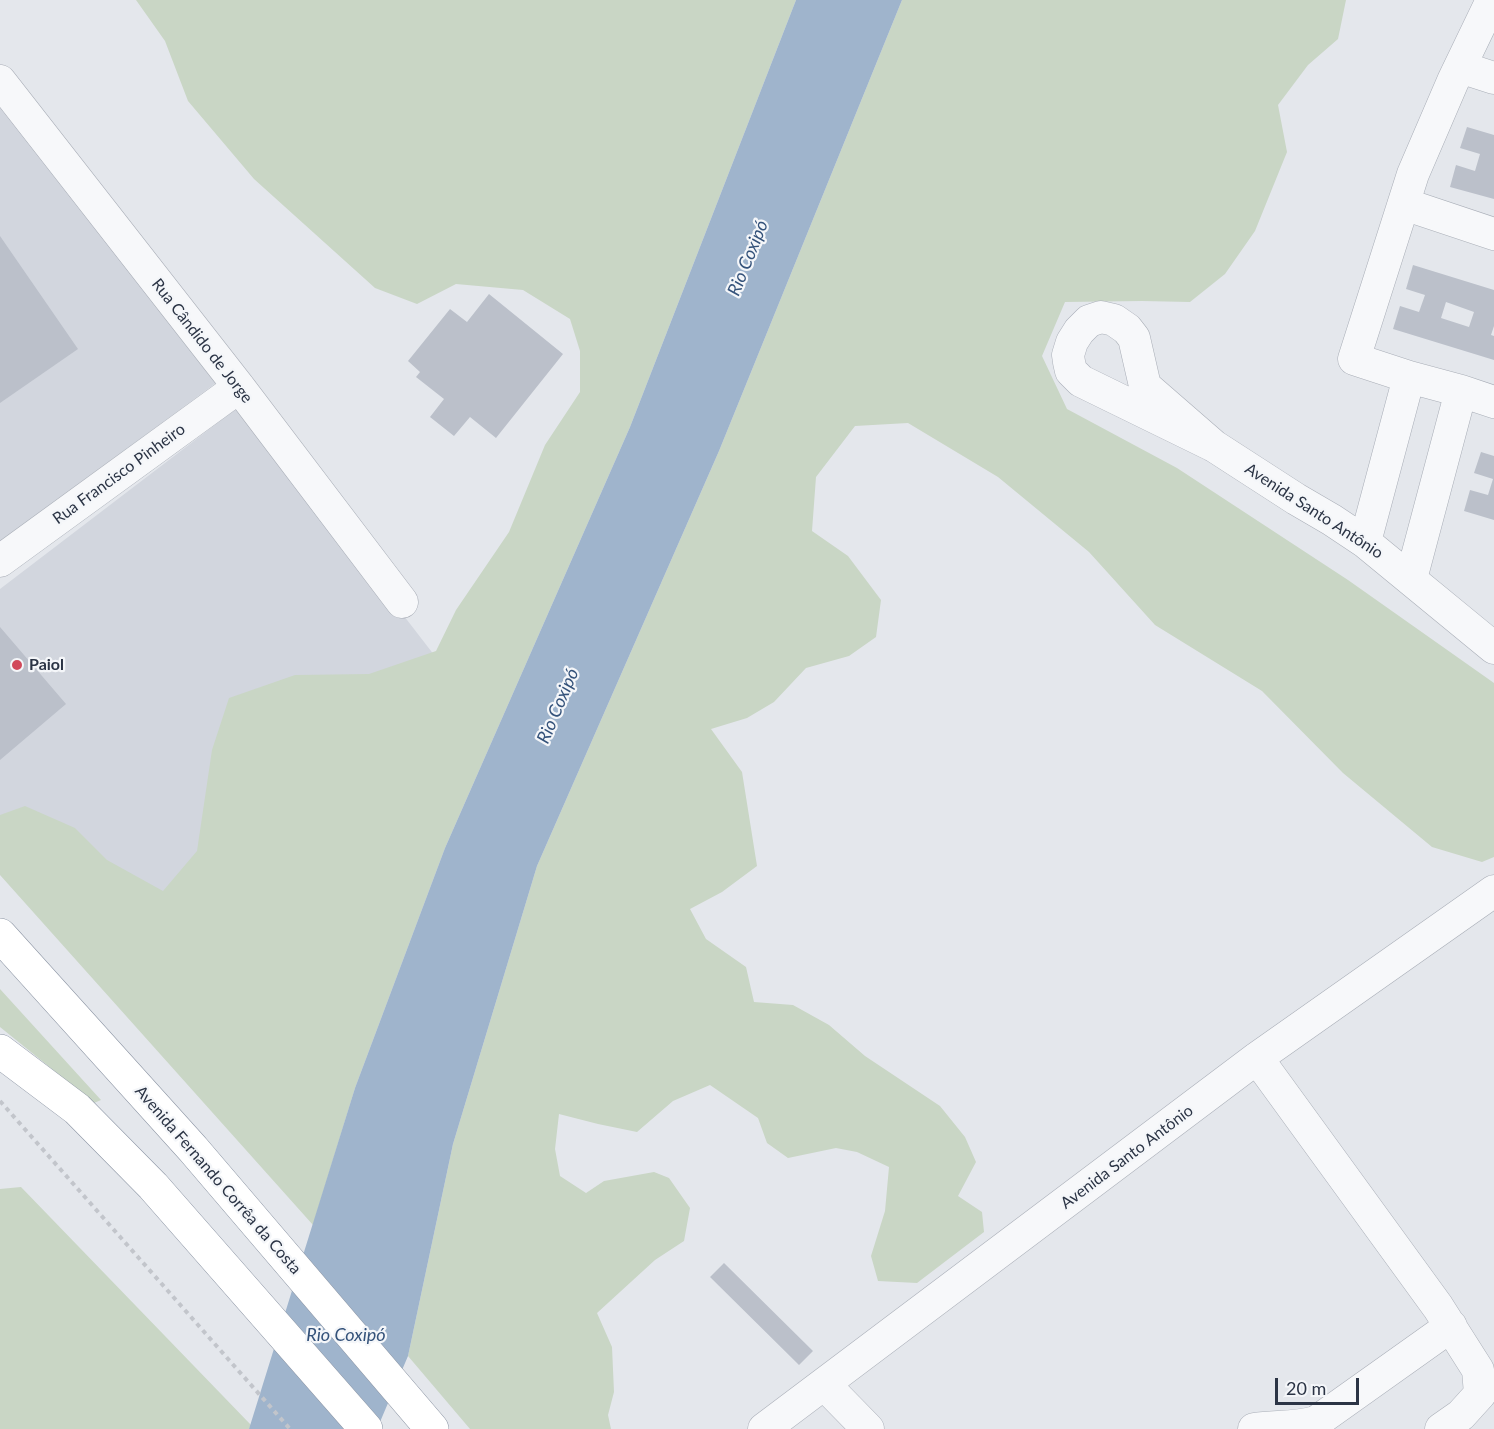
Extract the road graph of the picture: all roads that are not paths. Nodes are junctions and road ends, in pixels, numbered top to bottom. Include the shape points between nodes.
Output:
1 (1492, 0) edge
2 (1460, 67) junction
3 (1494, 78) edge
4 (0, 81) edge
5 (1404, 204) junction
6 (1494, 234) edge
7 (1409, 377) junction
8 (239, 387) junction
9 (1461, 391) junction
10 (1494, 402) edge
11 (1214, 446) junction
12 (1365, 542) junction
13 (0, 561) edge
14 (1411, 579) junction
15 (402, 602) dead end
16 (1494, 648) edge
17 (1494, 891) edge
18 (0, 935) edge
19 (0, 1051) edge
20 (1257, 1058) junction
21 (1451, 1326) junction
22 (825, 1385) junction
23 (366, 1429) edge
24 (432, 1429) edge
25 (764, 1429) edge
26 (868, 1429) edge
27 (1254, 1429) edge
28 (1441, 1429) edge

1 - 2 street
2 - 3 street
2 - 5 street via 1413,174
4 - 8 street, Rua Cândido de Jorge
5 - 6 street
5 - 7 street via 1354,359
7 - 9 street
7 - 12 street
8 - 13 street, Rua Francisco Pinheiro
8 - 15 street, Rua Cândido de Jorge
9 - 10 street
9 - 14 street
11 - 11 street via 1145,386 1128,328 1101,317 1089,321 1079,331 1068,355 1071,371 1081,381
11 - 12 street, Avenida Santo Antônio
12 - 14 street, Avenida Santo Antônio
14 - 16 street, Avenida Santo Antônio
17 - 20 street, Avenida Santo Antônio
18 - 24 highway, Avenida Fernando Corrêa da Costa via 193,1149
19 - 23 highway via 77,1109 153,1186
20 - 21 street
20 - 22 street, Avenida Santo Antônio
21 - 27 street via 1316,1422
21 - 28 street via 1478,1370 1480,1394
22 - 25 street, Avenida Santo Antônio
22 - 26 street

